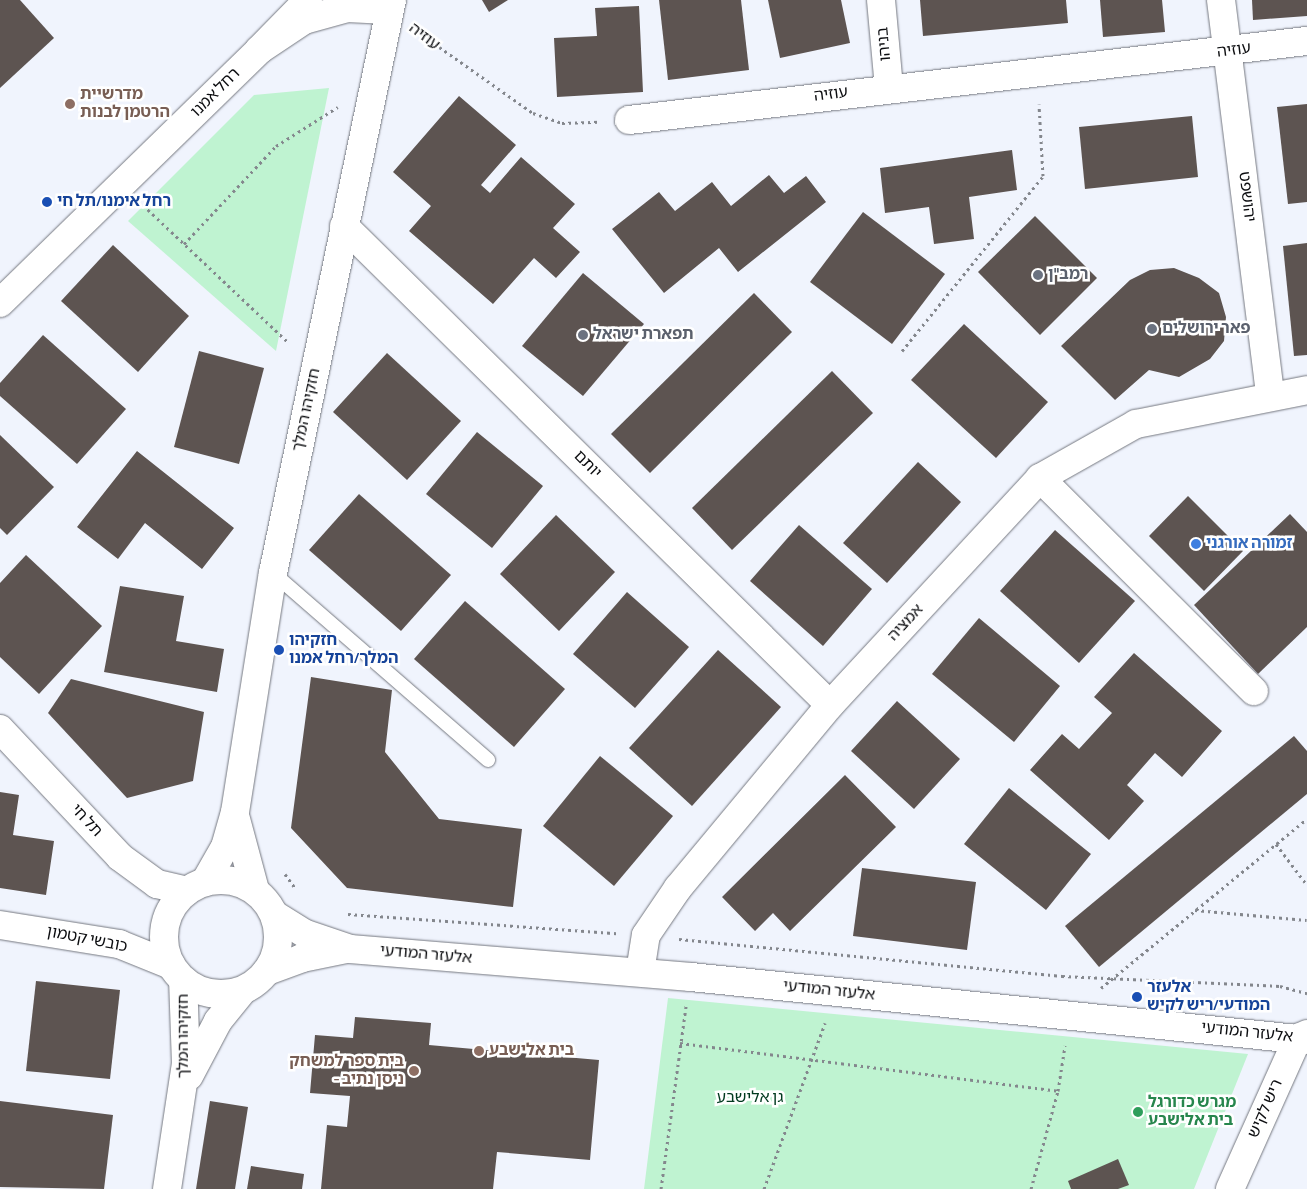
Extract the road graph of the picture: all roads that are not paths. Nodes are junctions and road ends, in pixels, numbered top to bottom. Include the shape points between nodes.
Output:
1 (308, 0) edge
2 (881, 0) edge
3 (1221, 0) edge
4 (390, 5) edge
5 (1307, 41) edge
6 (259, 50) junction
7 (1228, 52) junction
8 (889, 88) junction
9 (630, 120) road end
10 (344, 226) junction
11 (0, 304) edge
12 (1307, 390) edge
13 (1270, 394) junction
14 (1040, 478) junction
15 (273, 572) junction
16 (1254, 691) dead end
17 (830, 704) junction
18 (0, 729) edge
19 (488, 760) dead end
20 (235, 812) junction
21 (196, 887) junction
22 (255, 890) junction
23 (275, 915) junction
24 (0, 925) edge
25 (350, 949) junction
26 (267, 971) junction
27 (640, 972) junction
28 (177, 973) junction
29 (242, 991) junction
30 (1304, 1037) edge
31 (183, 1091) junction
32 (167, 1189) edge
33 (1230, 1189) edge

1 - 6 street
2 - 8 street, בניהו
3 - 7 street, יהושפט
4 - 6 street, רחל אמנו via 347,8 304,20
4 - 10 street, חזקיהו המלך
5 - 7 street, עוזיה
6 - 11 street, רחל אמנו
7 - 8 street, עוזיה
7 - 13 street, יהושפט
8 - 9 street, עוזיה
10 - 15 street, חזקיהו המלך
10 - 17 street, יותם
12 - 13 street, אמציה
13 - 14 street, אמציה via 1136,424
14 - 16 street
14 - 17 street, אמציה
15 - 19 lane
15 - 20 street, חזקיהו המלך
17 - 27 street, אמציה via 678,888 646,935
18 - 21 street, תל חי via 120,857 157,884
20 - 21 street, חזקיהו המלך via 225,847
20 - 22 street, חזקיהו המלך
21 - 22 street via 234,881
21 - 28 street via 173,906 165,926
22 - 23 street
23 - 25 street, אלעזר המודעי via 306,934
23 - 26 street via 278,943
24 - 28 street, כובשי קטמון via 119,944
25 - 26 street, אלעזר המודעי via 302,958
25 - 27 street, אלעזר המודעי
26 - 29 street
27 - 30 street, אלעזר המודעי
28 - 29 street via 214,994
28 - 31 street, חזקיהו המלך
29 - 31 street, חזקיהו המלך via 207,1039
30 - 33 street, ריש לקיש
31 - 32 street, חזקיהו המלך

